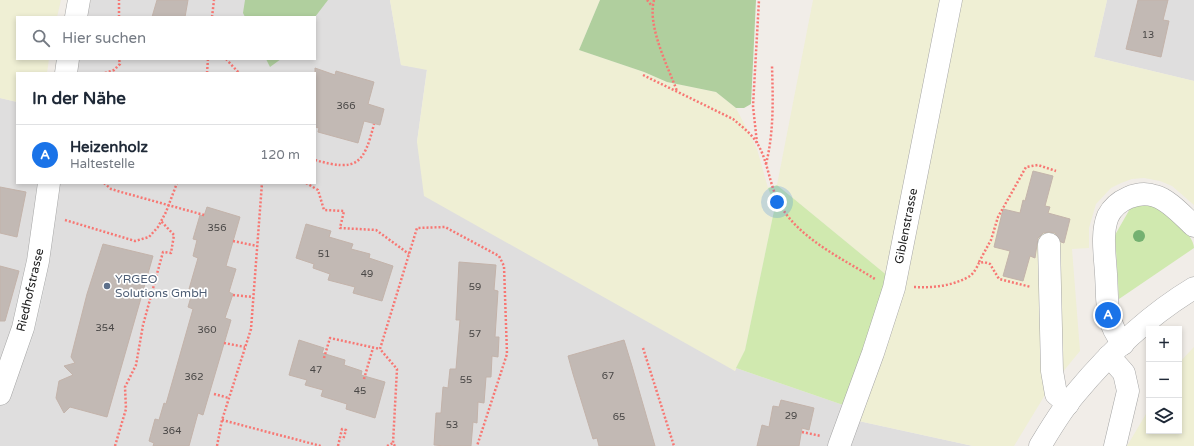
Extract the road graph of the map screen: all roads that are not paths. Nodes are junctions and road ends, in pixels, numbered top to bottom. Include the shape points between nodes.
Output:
1 (79, 0) edge
2 (951, 0) edge
3 (76, 16) edge
4 (68, 60) edge
5 (66, 72) edge
6 (49, 184) edge
7 (1194, 226) edge
8 (1049, 244) dead end
9 (1194, 288) edge
10 (1116, 350) junction
11 (5, 366) edge
12 (0, 394) edge
13 (1068, 404) junction
14 (839, 446) edge
15 (1040, 446) edge
16 (1115, 446) edge

1 - 3 street
2 - 14 street, Giblenstrasse via 894,287
4 - 5 street
6 - 11 street, Riedhofstrasse via 38,261 23,328
7 - 10 street via 1176,209 1156,196 1137,195 1114,206 1108,217 1104,244 1108,315
8 - 13 street via 1052,370 1056,394
9 - 10 street via 1150,318
10 - 13 street
10 - 16 street via 1128,391
11 - 12 street, Riedhofstrasse
13 - 15 street

